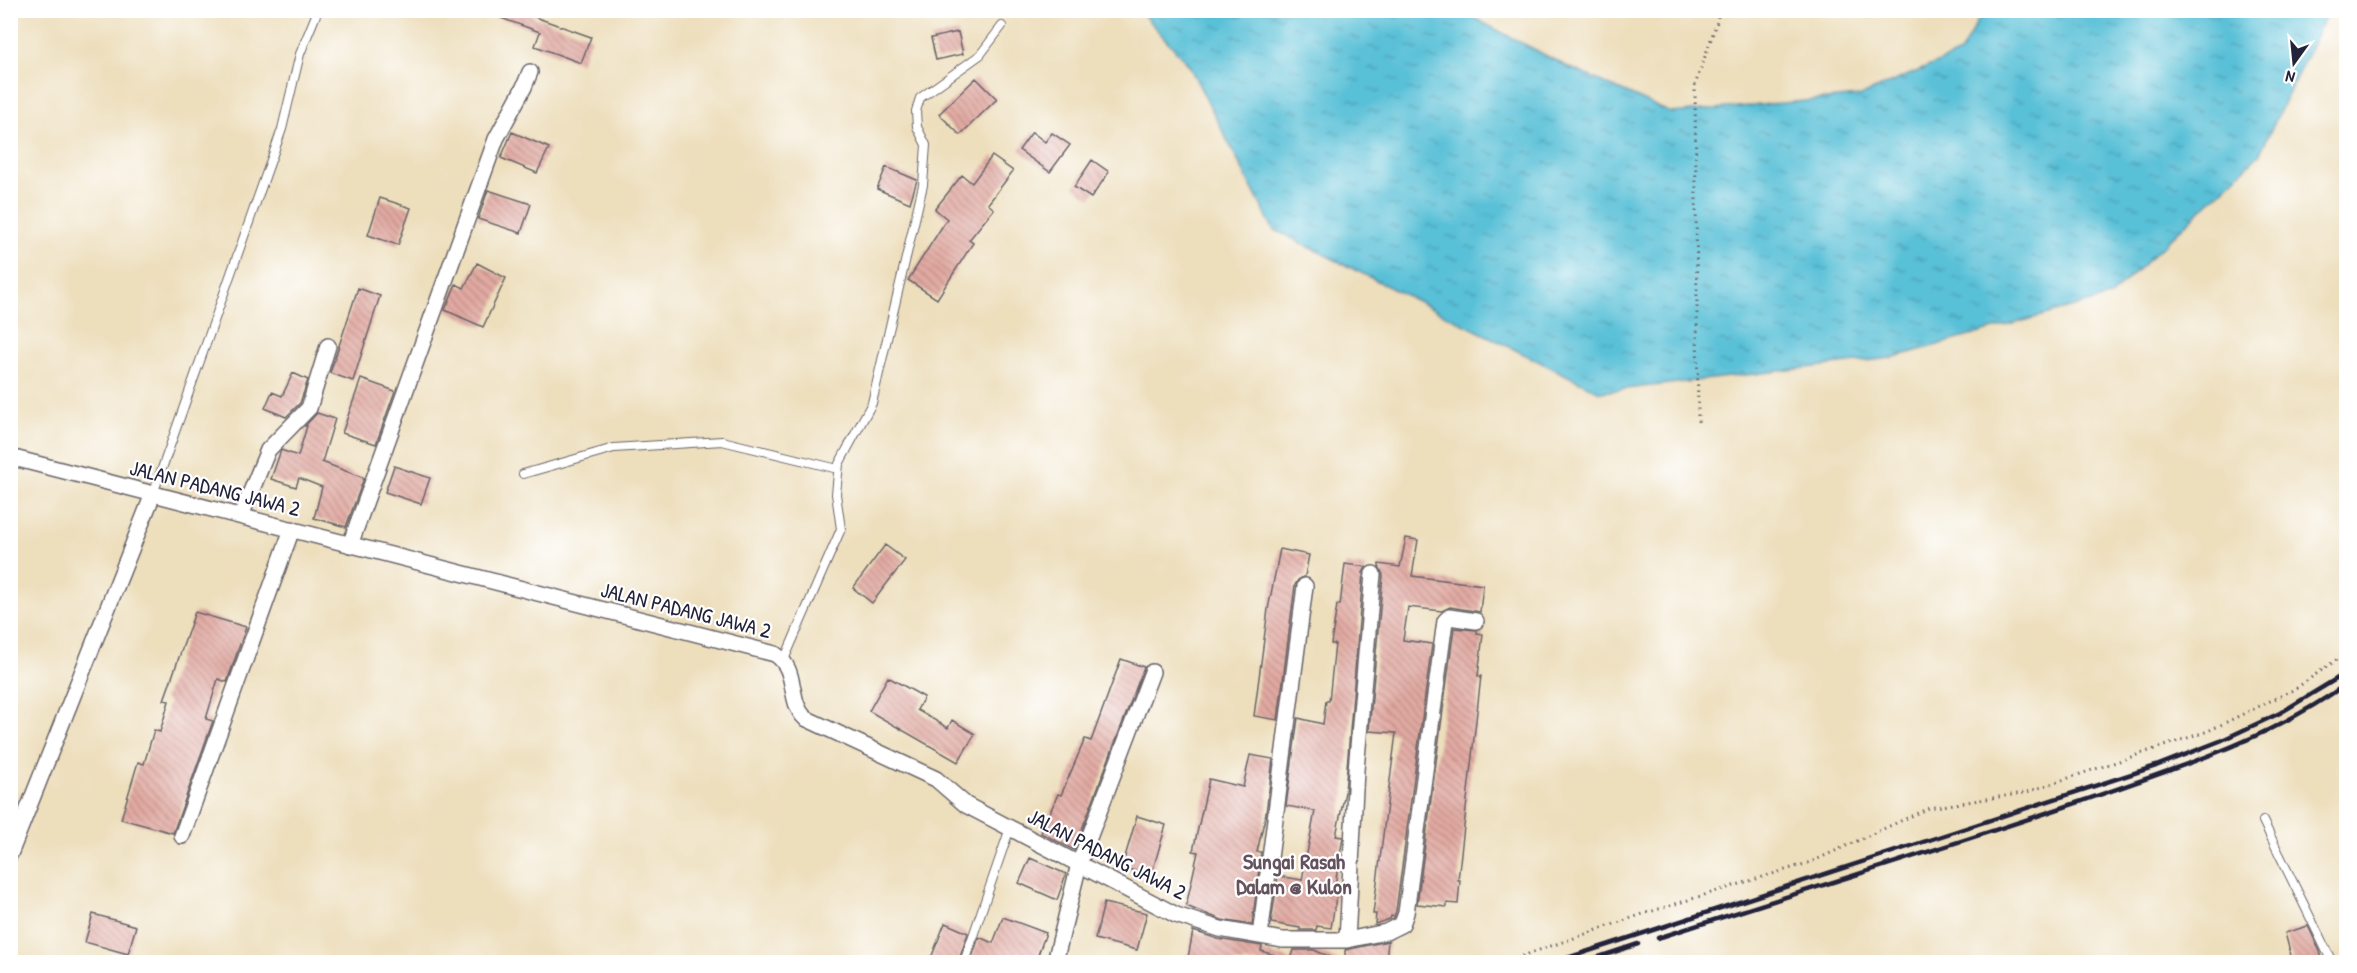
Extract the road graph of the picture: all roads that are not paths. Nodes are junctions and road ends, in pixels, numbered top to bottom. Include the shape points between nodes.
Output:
1 (318, 10) edge
2 (1002, 26) dead end
3 (530, 72) dead end
4 (328, 346) dead end
5 (10, 457) edge
6 (838, 469) junction
7 (523, 474) dead end
8 (153, 494) junction
9 (241, 516) junction
10 (292, 529) junction
11 (350, 545) junction
12 (1373, 574) dead end
13 (1305, 586) dead end
14 (1476, 621) dead end
15 (784, 660) junction
16 (1152, 672) dead end
17 (2263, 821) dead end
18 (1010, 828) junction
19 (182, 836) dead end
20 (10, 854) edge
21 (1079, 864) junction
22 (1260, 936) junction
23 (1347, 940) junction
24 (964, 963) edge
25 (1055, 963) edge
26 (2332, 963) edge

1 - 8 lane via 300,54 282,129
2 - 6 lane via 980,55 920,98 916,111 917,127 926,145 923,185 872,403
3 - 11 street via 496,139
4 - 9 street via 309,408 268,450
5 - 8 street, JALAN PADANG JAWA 2
6 - 7 lane via 722,441 614,448
6 - 15 lane via 836,494 842,529
8 - 9 street, JALAN PADANG JAWA 2
8 - 20 street
9 - 10 street, JALAN PADANG JAWA 2
10 - 11 street, JALAN PADANG JAWA 2
10 - 19 street
11 - 15 street, JALAN PADANG JAWA 2 via 775,654
12 - 23 street via 1356,759
13 - 22 street
14 - 23 street, JALAN PADANG JAWA 2 via 1444,621 1402,924 1386,932
15 - 18 street, JALAN PADANG JAWA 2 via 798,712 804,718 936,779 966,805
16 - 21 street
17 - 26 lane
18 - 21 street, JALAN PADANG JAWA 2
18 - 24 lane
21 - 22 street, JALAN PADANG JAWA 2 via 1176,915
21 - 25 street
22 - 23 street, JALAN PADANG JAWA 2

